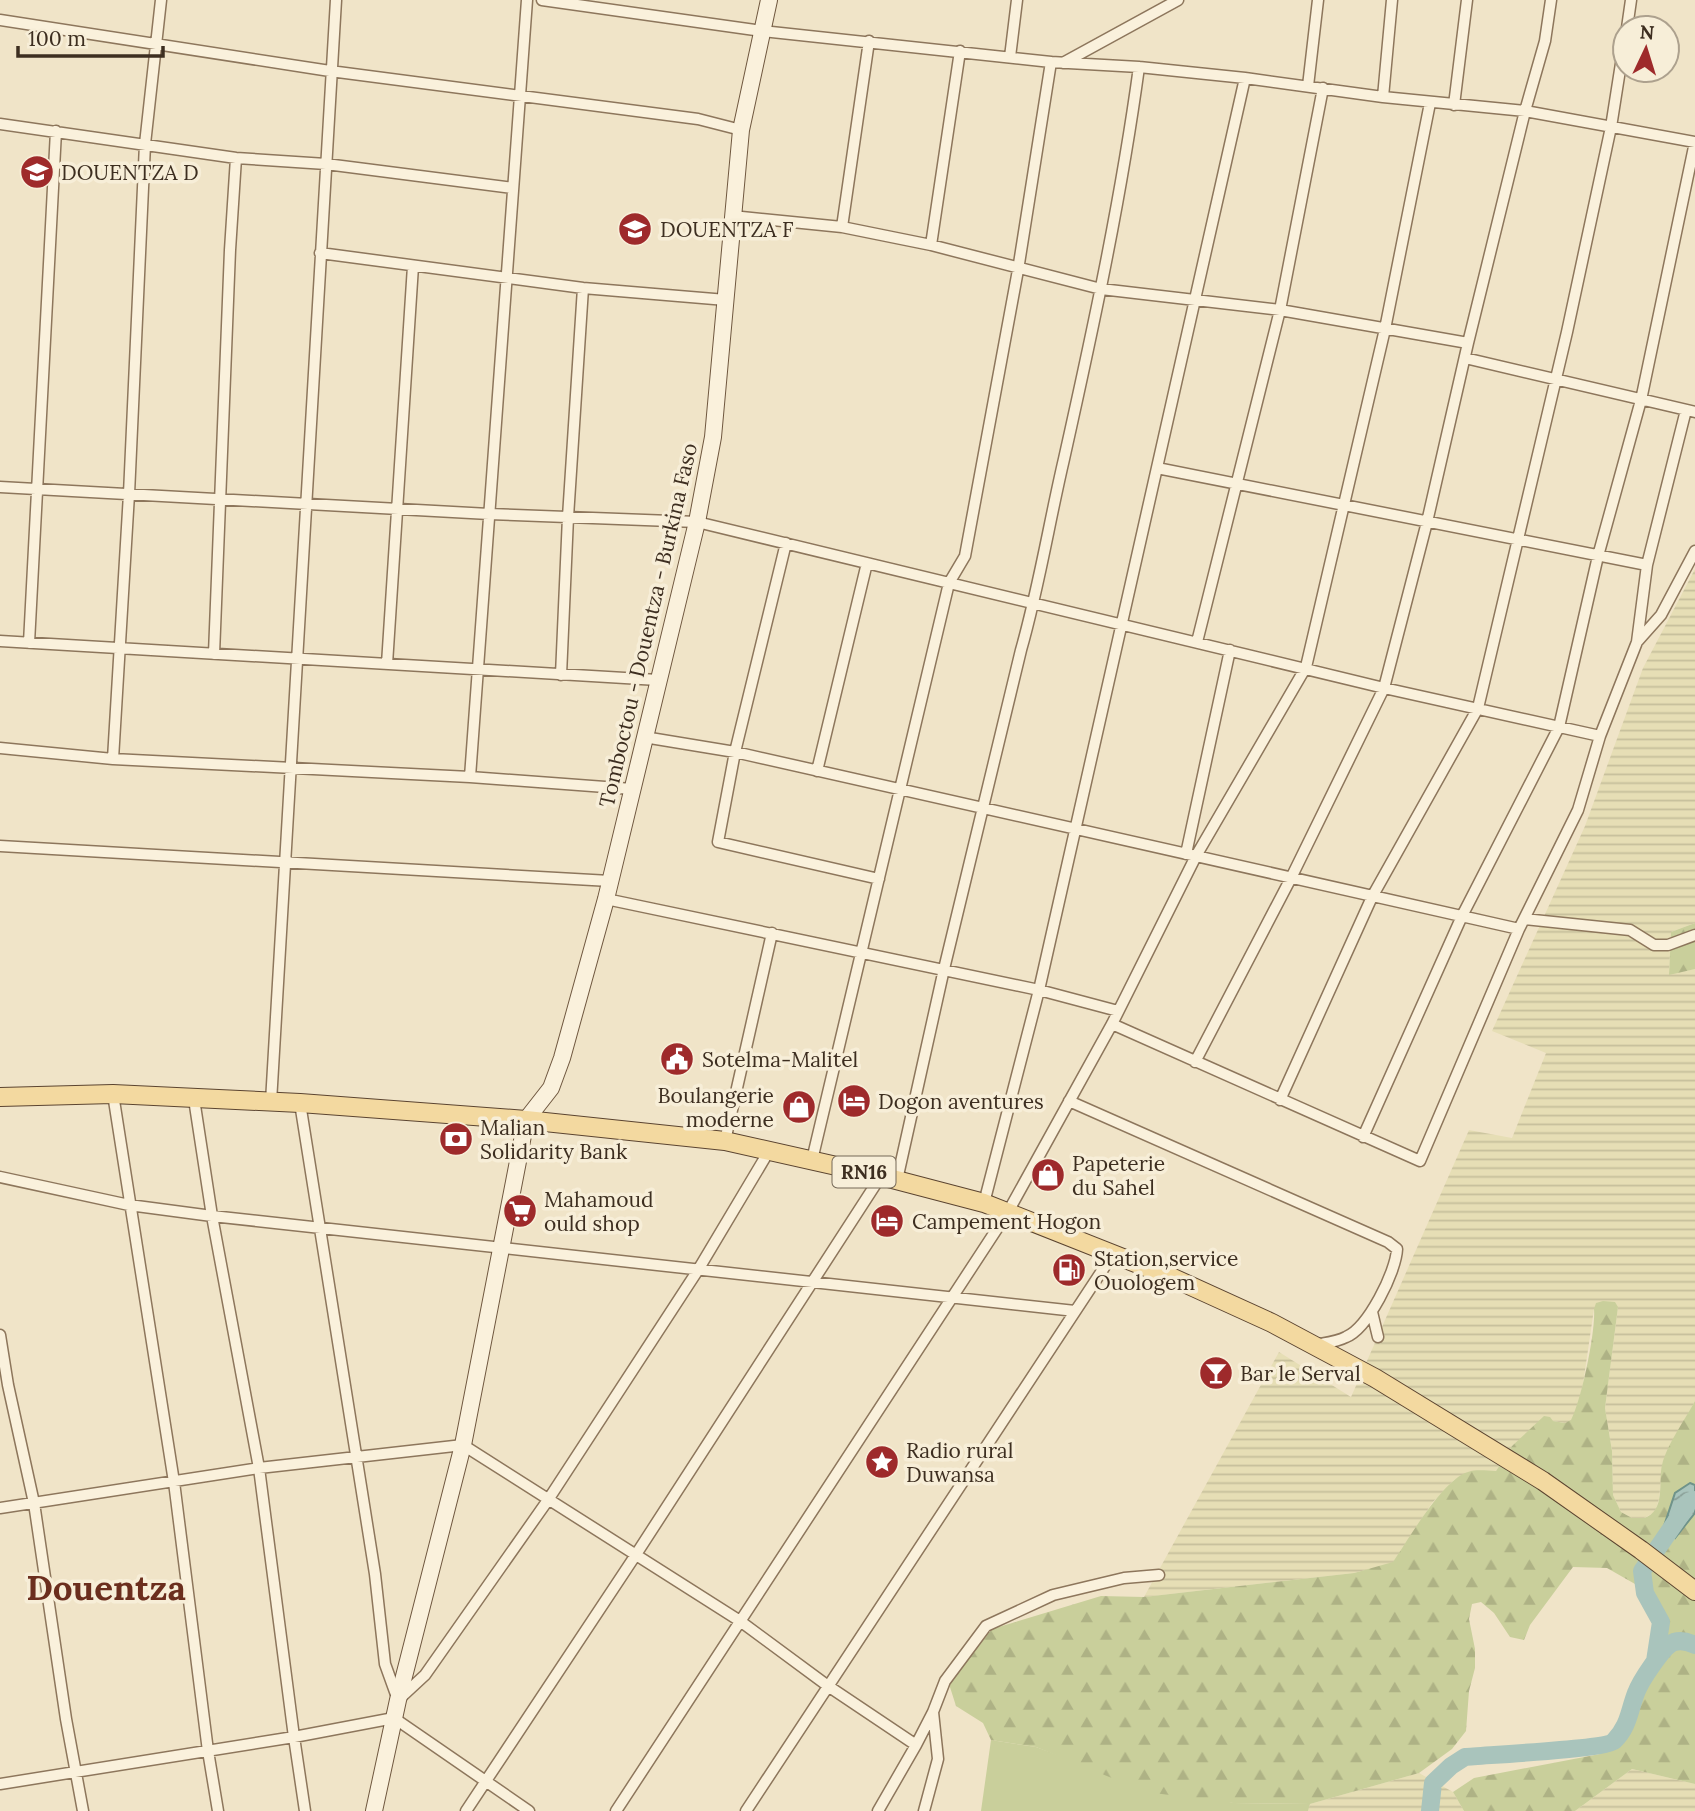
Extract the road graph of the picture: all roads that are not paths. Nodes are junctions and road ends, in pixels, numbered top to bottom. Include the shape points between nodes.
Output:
1 (161, 0) edge
2 (336, 0) edge
3 (527, 0) edge
4 (542, 0) edge
5 (769, 0) edge
6 (1017, 0) edge
7 (1178, 0) edge
8 (1318, 0) edge
9 (1392, 0) edge
10 (1467, 0) edge
11 (1551, 0) edge
12 (0, 20) edge
13 (762, 31) junction
14 (869, 41) junction
15 (156, 43) junction
16 (960, 51) junction
17 (1010, 57) junction
18 (1057, 62) junction
19 (1139, 67) junction
20 (330, 71) junction
21 (1245, 78) junction
22 (1618, 84) edge
23 (1308, 86) junction
24 (1323, 88) junction
25 (520, 96) junction
26 (1383, 97) junction
27 (1430, 103) junction
28 (1454, 105) junction
29 (1525, 111) junction
30 (0, 124) edge
31 (1611, 127) junction
32 (741, 130) junction
33 (56, 131) junction
34 (1695, 142) edge
35 (145, 144) junction
36 (236, 158) junction
37 (326, 164) junction
38 (513, 188) junction
39 (732, 216) junction
40 (842, 227) junction
41 (931, 245) junction
42 (320, 253) junction
43 (413, 266) junction
44 (1018, 270) junction
45 (506, 278) junction
46 (583, 288) junction
47 (1101, 289) junction
48 (726, 300) junction
49 (1195, 300) junction
50 (1280, 310) junction
51 (1385, 329) junction
52 (1468, 343) junction
53 (1465, 358) junction
54 (1555, 380) junction
55 (1641, 400) junction
56 (1691, 411) edge
57 (1157, 468) junction
58 (1236, 483) junction
59 (0, 487) edge
60 (37, 488) junction
61 (129, 494) junction
62 (220, 499) junction
63 (306, 504) junction
64 (1345, 505) junction
65 (398, 509) junction
66 (489, 513) junction
67 (568, 517) junction
68 (697, 522) junction
69 (1427, 522) junction
70 (1518, 540) junction
71 (786, 543) junction
72 (1695, 551) edge
73 (1598, 555) junction
74 (867, 563) junction
75 (1647, 565) junction
76 (949, 583) junction
77 (1034, 603) junction
78 (1122, 624) junction
79 (0, 641) edge
80 (1197, 642) junction
81 (1637, 642) junction
82 (29, 643) junction
83 (119, 648) junction
84 (1230, 650) junction
85 (214, 654) junction
86 (297, 659) junction
87 (387, 664) junction
88 (1306, 667) junction
89 (478, 670) junction
90 (561, 675) junction
91 (658, 680) junction
92 (1384, 688) junction
93 (1478, 708) junction
94 (1559, 727) junction
95 (1600, 736) junction
96 (643, 737) junction
97 (0, 748) edge
98 (735, 752) junction
99 (113, 759) junction
100 (290, 768) junction
101 (817, 771) junction
102 (470, 777) junction
103 (632, 789) junction
104 (899, 789) junction
105 (984, 809) junction
106 (1075, 829) junction
107 (0, 846) edge
108 (1191, 855) junction
109 (285, 863) junction
110 (1291, 878) junction
111 (879, 879) junction
112 (610, 881) junction
113 (1372, 897) junction
114 (606, 899) junction
115 (1462, 916) junction
116 (1522, 924) junction
117 (772, 933) junction
118 (1695, 935) edge
119 (862, 952) junction
120 (944, 969) junction
121 (1039, 990) junction
122 (1118, 1011) junction
123 (1112, 1024) junction
124 (1195, 1062) junction
125 (113, 1094) junction
126 (0, 1097) edge
127 (194, 1099) junction
128 (1280, 1100) junction
129 (1069, 1101) junction
130 (271, 1102) junction
131 (299, 1103) junction
132 (526, 1120) junction
133 (1363, 1137) junction
134 (725, 1141) junction
135 (769, 1151) junction
136 (812, 1160) junction
137 (0, 1177) edge
138 (889, 1178) junction
139 (984, 1203) junction
140 (130, 1205) junction
141 (1008, 1212) junction
142 (212, 1216) junction
143 (319, 1228) junction
144 (502, 1248) junction
145 (1112, 1254) junction
146 (698, 1270) junction
147 (812, 1283) junction
148 (951, 1297) junction
149 (1075, 1311) junction
150 (1372, 1312) junction
151 (0, 1335) edge
152 (1378, 1337) dead end
153 (1313, 1345) junction
154 (463, 1445) junction
155 (357, 1457) junction
156 (259, 1468) junction
157 (174, 1482) junction
158 (548, 1500) junction
159 (34, 1503) junction
160 (0, 1508) edge
161 (635, 1556) junction
162 (1159, 1575) dead end
163 (1695, 1591) edge
164 (740, 1622) junction
165 (828, 1686) junction
166 (398, 1700) junction
167 (933, 1712) junction
168 (394, 1718) junction
169 (294, 1737) junction
170 (916, 1745) junction
171 (208, 1751) junction
172 (78, 1772) junction
173 (486, 1782) junction
174 (0, 1784) edge
175 (83, 1811) edge
176 (218, 1811) edge
177 (306, 1811) edge
178 (374, 1811) edge
179 (466, 1811) edge
180 (529, 1811) edge
181 (616, 1811) edge
182 (746, 1811) edge
183 (878, 1811) edge
184 (924, 1811) edge

1 - 15 street
2 - 20 street
3 - 25 street
4 - 13 street
5 - 13 main road, Tomboctou - Douentza - Burkina Faso
6 - 17 street
7 - 18 street
8 - 23 street
9 - 26 street
10 - 28 street
11 - 29 street via 1545,41
12 - 15 street
13 - 14 street
13 - 32 main road, Tomboctou - Douentza - Burkina Faso
14 - 16 street
14 - 40 street
15 - 20 street
15 - 35 street
16 - 17 street
16 - 41 street
17 - 18 street
18 - 19 street
18 - 44 street
19 - 21 street
19 - 47 street
20 - 25 street
20 - 37 street
21 - 23 street
21 - 49 street
22 - 31 street
23 - 24 street
24 - 26 street
24 - 50 street
25 - 32 street via 698,119
25 - 38 street
26 - 27 street
27 - 28 street
27 - 51 street
28 - 29 street
29 - 31 street
29 - 52 street
30 - 33 street
31 - 34 street
31 - 54 street
32 - 39 main road, Tomboctou - Douentza - Burkina Faso
33 - 35 street
33 - 60 street
34 - 55 street
35 - 36 street
35 - 61 street
36 - 37 street
36 - 62 street
37 - 38 street
37 - 42 street
38 - 45 street
39 - 40 street
39 - 48 main road, Tomboctou - Douentza - Burkina Faso
40 - 41 street
41 - 44 street
42 - 43 street
42 - 63 street
43 - 45 street
43 - 65 street
44 - 47 street
44 - 76 street via 965,556
45 - 46 street
45 - 66 street
46 - 48 street
46 - 67 street
47 - 49 street
47 - 77 street
48 - 68 main road, Tomboctou - Douentza - Burkina Faso via 713,437
49 - 50 street
49 - 57 street
50 - 51 street
50 - 58 street
51 - 52 street
51 - 64 street
52 - 53 street
53 - 54 street
53 - 69 street
54 - 55 street
54 - 70 street
55 - 56 street
55 - 73 street
56 - 75 street
57 - 58 street
57 - 78 street
58 - 64 street
58 - 80 street
59 - 60 street
60 - 61 street
60 - 82 street
61 - 62 street
61 - 83 street
62 - 63 street
62 - 85 street
63 - 65 street
63 - 86 street
64 - 69 street
64 - 88 street
65 - 66 street
65 - 87 street
66 - 67 street
66 - 89 street
67 - 68 street
67 - 90 street
68 - 71 street
68 - 91 main road, Tomboctou - Douentza - Burkina Faso
69 - 70 street
69 - 92 street
70 - 73 street
70 - 93 street
71 - 74 street
71 - 98 street
72 - 81 street via 1661,615
73 - 75 street
73 - 94 street
74 - 76 street
74 - 101 street
75 - 81 street
76 - 77 street
76 - 104 street
77 - 78 street
77 - 105 street
78 - 80 street
78 - 106 street
79 - 82 street
80 - 84 street
81 - 95 street
82 - 83 street
83 - 85 street
83 - 99 street
84 - 88 street
84 - 108 street
85 - 86 street
86 - 87 street
86 - 100 street
87 - 89 street
88 - 92 street
88 - 108 street
89 - 90 street
89 - 102 street
90 - 91 street
91 - 96 main road, Tomboctou - Douentza - Burkina Faso
92 - 93 street
92 - 110 street
93 - 94 street
93 - 113 street
94 - 95 street
94 - 115 street
95 - 116 street via 1578,810
96 - 98 street
96 - 103 main road, Tomboctou - Douentza - Burkina Faso
97 - 99 street
98 - 101 street
98 - 111 street via 718,842
99 - 100 street
100 - 102 street
100 - 109 street
101 - 104 street
102 - 103 street
103 - 112 main road, Tomboctou - Douentza - Burkina Faso
104 - 105 street
104 - 111 street
105 - 106 street
105 - 120 street
106 - 108 street
106 - 121 street
107 - 109 street
108 - 110 street
108 - 122 street
109 - 112 street
109 - 130 street
110 - 113 street
110 - 124 street
111 - 119 street
112 - 114 main road, Tomboctou - Douentza - Burkina Faso
113 - 115 street
113 - 128 street
114 - 117 street
114 - 132 main road, Tomboctou - Douentza - Burkina Faso via 562,1058 551,1088
115 - 116 street
115 - 133 street
116 - 118 street via 1630,930 1654,945
116 - 133 street via 1420,1161
117 - 119 street
117 - 134 street
119 - 120 street
119 - 136 street
120 - 121 street
120 - 138 street
121 - 122 street
121 - 139 street
122 - 123 street
123 - 124 street
123 - 129 street
124 - 128 street
125 - 126 main road, RN16
125 - 127 main road, RN16
125 - 140 street
127 - 130 main road, RN16
127 - 142 street
128 - 133 street
129 - 141 street
129 - 150 street via 1388,1242 1397,1249 1396,1260
130 - 131 main road, RN16
131 - 132 main road, RN16
131 - 143 street
132 - 134 main road, RN16
132 - 144 main road
134 - 135 main road, RN16
135 - 136 main road, RN16
135 - 146 street
136 - 138 main road, RN16
137 - 140 street
138 - 139 main road, RN16
138 - 147 street
139 - 141 main road, RN16
140 - 142 street
140 - 157 street
141 - 145 main road, RN16
141 - 148 street
142 - 143 street
142 - 156 street
143 - 144 street
143 - 155 street
144 - 146 street
144 - 154 main road
145 - 149 street
145 - 153 main road, RN16
146 - 147 street
146 - 158 street
147 - 148 street
147 - 161 street
148 - 149 street
148 - 164 street
149 - 165 street
150 - 152 street
150 - 153 street via 1346,1338
151 - 159 street
153 - 163 main road, RN16 via 1426,1407 1543,1481
154 - 155 street
154 - 158 street
154 - 166 main road
155 - 156 street
155 - 166 street via 385,1664
156 - 157 street
156 - 169 street
157 - 159 street
157 - 171 street
158 - 161 street
158 - 166 street via 425,1675
159 - 160 street
159 - 172 street
161 - 164 street
161 - 173 street
162 - 167 street via 1124,1578 1053,1595 986,1626 945,1681
164 - 165 street
164 - 181 street
165 - 170 street
165 - 182 street
166 - 168 main road
167 - 170 street
167 - 184 street via 938,1759
168 - 169 street
168 - 173 street
168 - 178 main road
169 - 171 street
169 - 177 street
170 - 183 street
171 - 172 street
171 - 176 street
172 - 174 street
172 - 175 street
173 - 179 street
173 - 180 street

